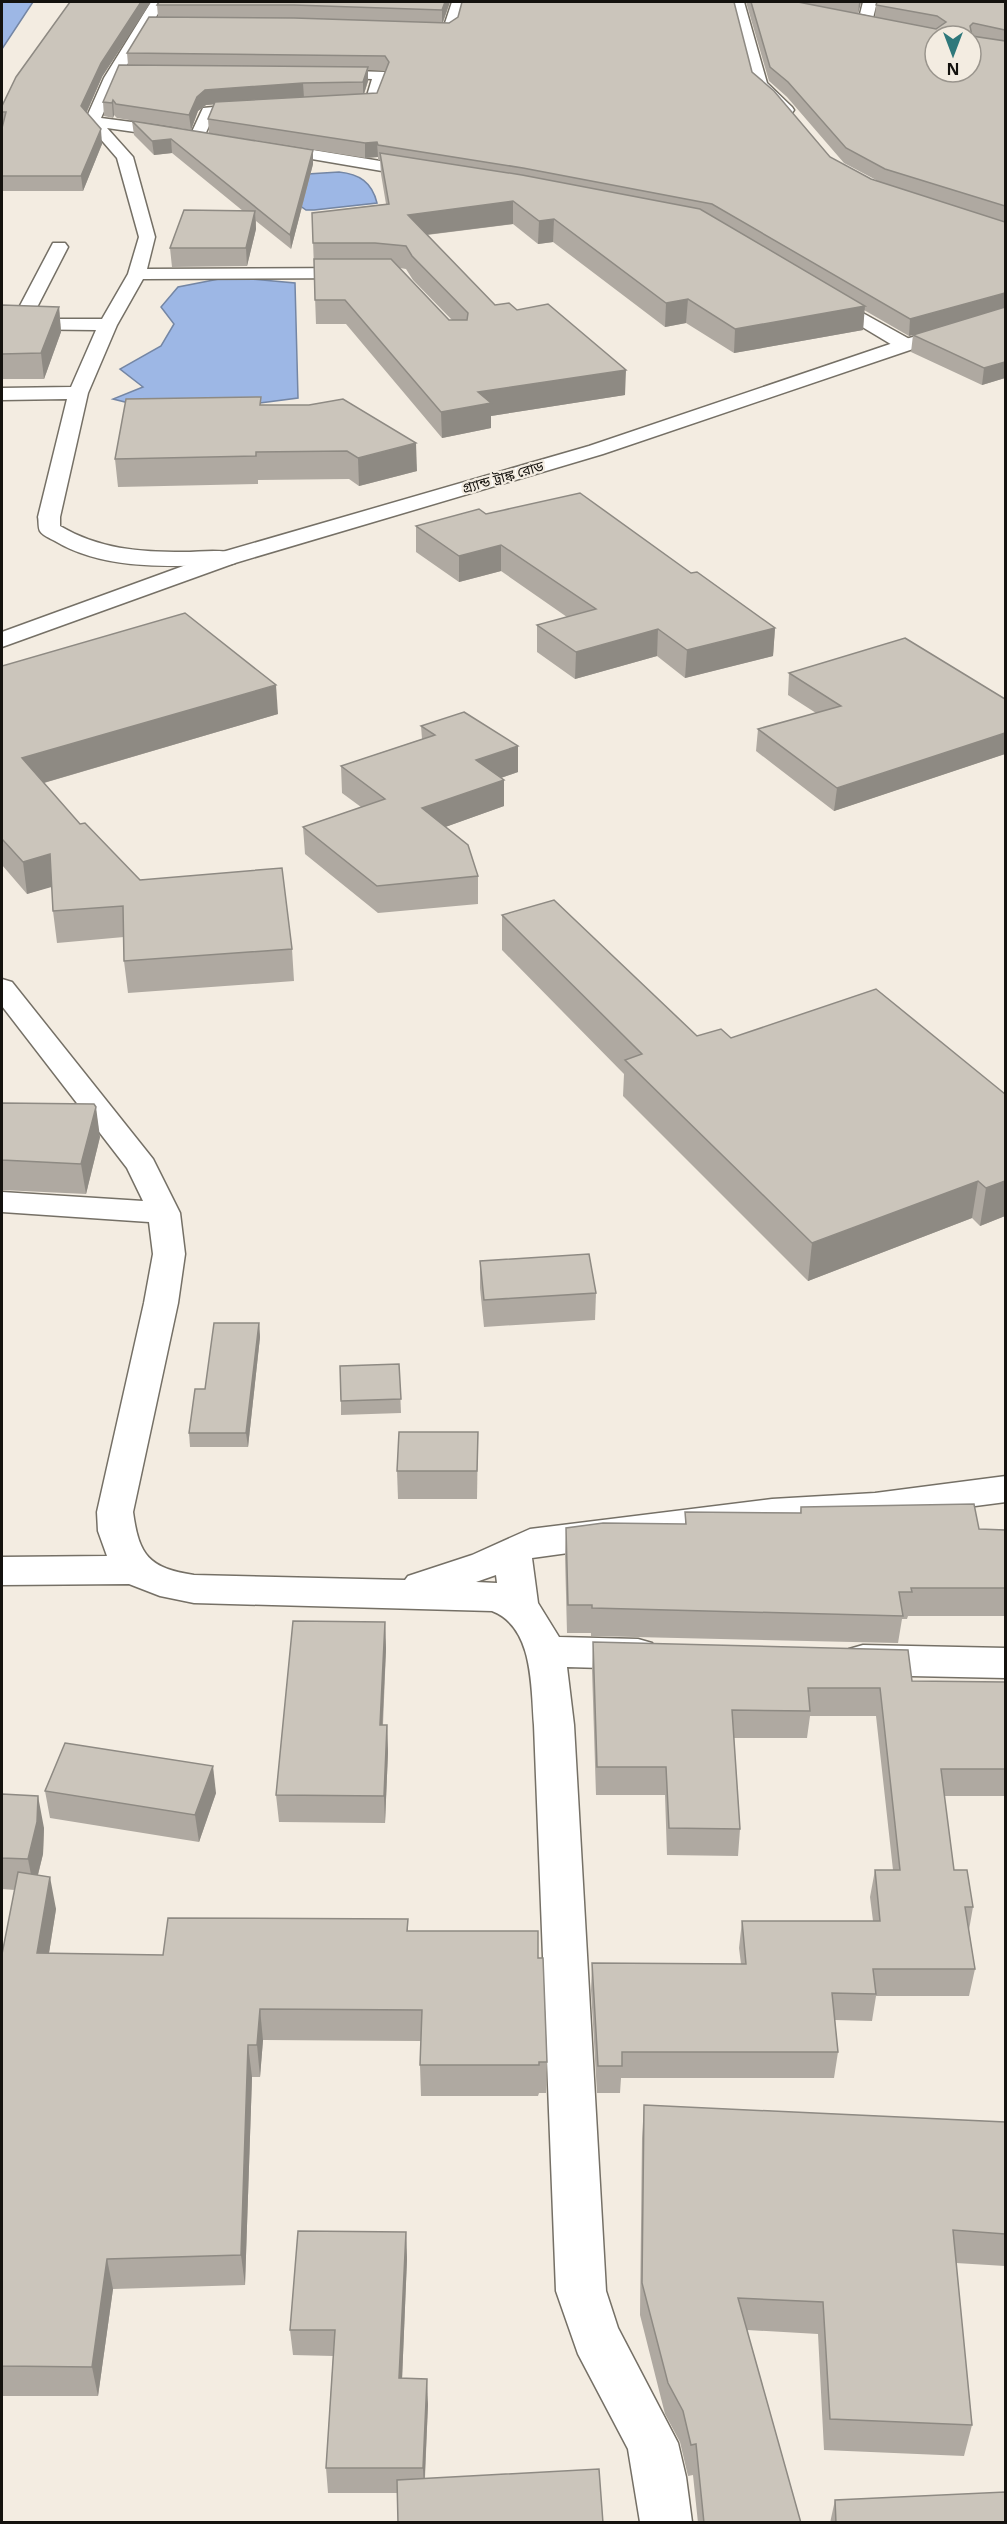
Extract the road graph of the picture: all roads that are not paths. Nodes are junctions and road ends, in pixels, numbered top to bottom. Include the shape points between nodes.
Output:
1 (158, 2) edge
2 (458, 2) edge
3 (737, 2) edge
4 (870, 2) edge
5 (865, 22) edge
6 (399, 28) edge
7 (305, 74) edge
8 (325, 104) edge
9 (270, 106) edge
10 (794, 118) edge
11 (93, 121) junction
12 (198, 136) junction
13 (220, 140) edge
14 (253, 145) edge
15 (440, 176) edge
16 (59, 248) dead end
17 (376, 273) edge
18 (137, 274) junction
19 (809, 287) edge
20 (1005, 315) edge
21 (10, 324) edge
22 (108, 325) junction
23 (906, 345) junction
24 (78, 393) junction
25 (2, 394) edge
26 (227, 558) junction
27 (2, 640) edge
28 (2, 988) edge
29 (2, 1202) edge
30 (164, 1213) junction
31 (1005, 1489) edge
32 (517, 1549) junction
33 (2, 1570) edge
34 (136, 1570) junction
35 (387, 1594) junction
36 (519, 1607) junction
37 (545, 1652) junction
38 (675, 1655) edge
39 (828, 1659) edge
40 (1005, 1663) edge
41 (666, 2523) edge

1 - 11 main road via 152,24
2 - 6 main road via 449,30
3 - 10 main road via 760,84
4 - 5 main road
7 - 8 main road via 381,75 372,103
9 - 12 main road via 208,111
11 - 12 main road
11 - 18 main road via 125,157 138,197 147,237
12 - 13 main road
14 - 15 main road
16 - 21 main road
17 - 18 main road
18 - 22 main road
19 - 23 main road
20 - 23 main road, গ্র্যান্ড ট্রাঙ্ক রোড
21 - 22 main road
22 - 24 main road
23 - 26 main road, গ্র্যান্ড ট্রাঙ্ক রোড via 596,450
24 - 25 main road
24 - 26 main road via 49,517 50,528 67,541 131,556
26 - 27 main road, গ্র্যান্ড ট্রাঙ্ক রোড
28 - 30 main road via 142,1166
29 - 30 main road
30 - 34 main road via 169,1254 161,1303 115,1512 116,1534
31 - 32 main road via 548,1539
32 - 35 main road via 443,1580
32 - 36 main road via 513,1556
33 - 34 main road
34 - 35 main road via 152,1582 194,1589
35 - 36 main road via 495,1597 508,1599
36 - 37 main road via 535,1628
37 - 38 main road
37 - 41 main road via 554,1725 581,2291 596,2337 652,2443
39 - 40 main road

